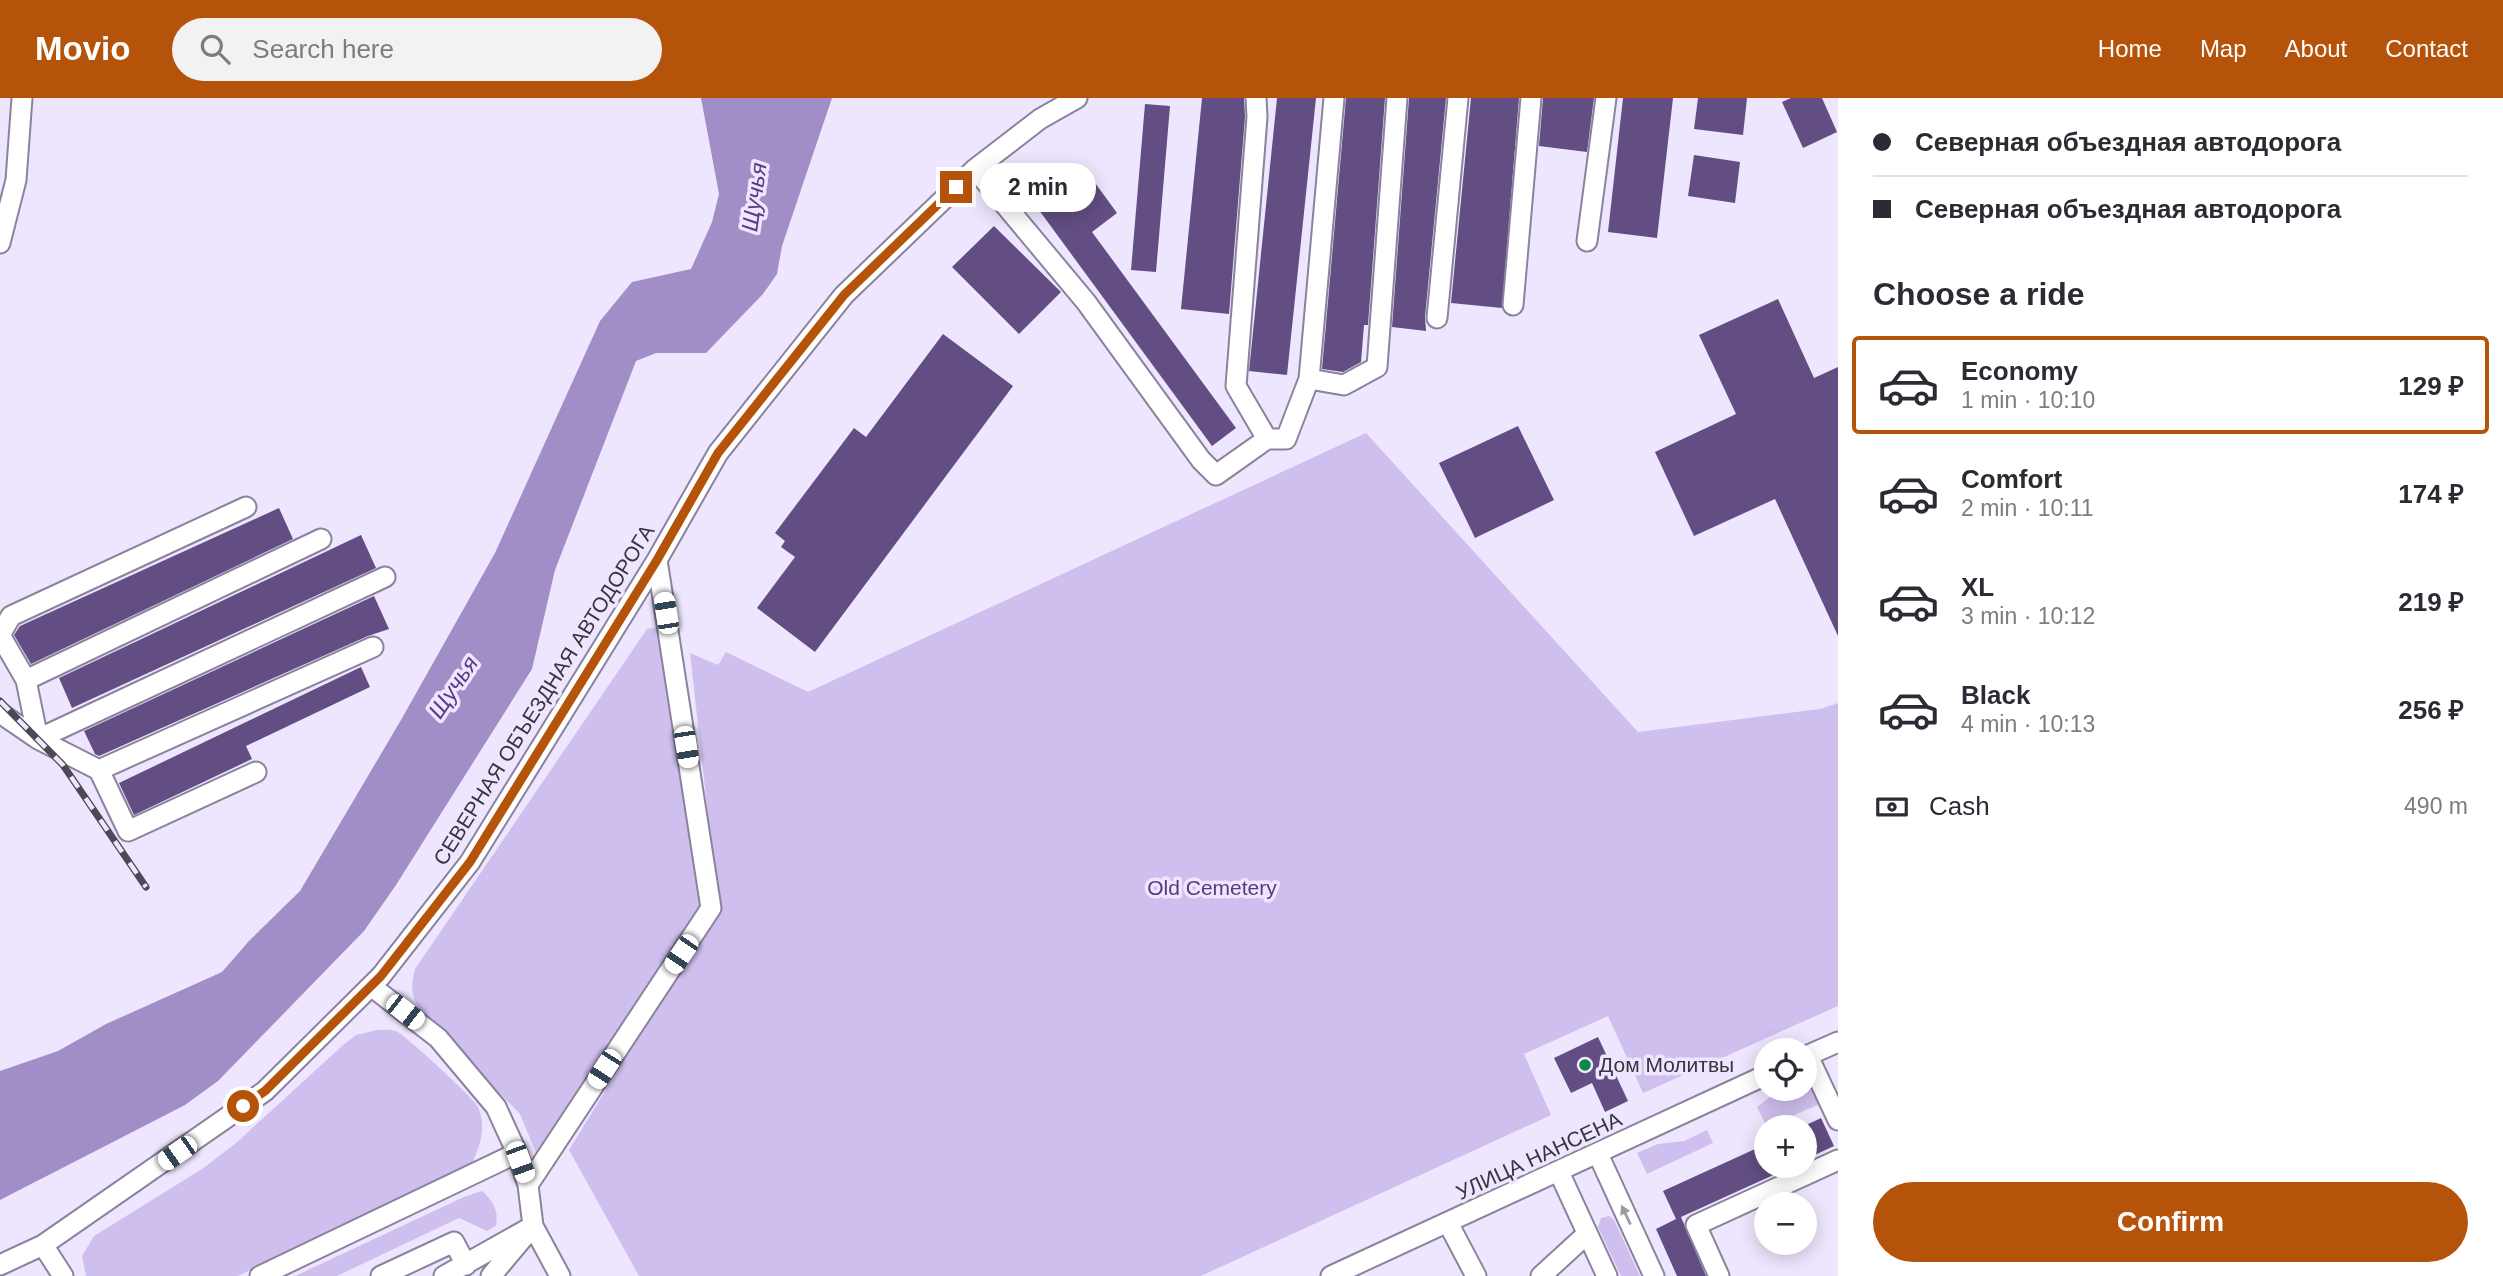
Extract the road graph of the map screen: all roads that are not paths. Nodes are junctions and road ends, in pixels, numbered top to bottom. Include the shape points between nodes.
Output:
1 (22, 98) edge
2 (1077, 98) edge
3 (1256, 98) edge
4 (1334, 98) edge
5 (1397, 98) edge
6 (1458, 98) edge
7 (1531, 98) edge
8 (1606, 98) edge
9 (975, 169) junction
10 (1587, 242) dead end
11 (0, 243) edge
12 (1513, 306) dead end
13 (1437, 317) dead end
14 (1309, 379) junction
15 (1267, 439) junction
16 (246, 507) dead end
17 (321, 539) dead end
18 (657, 560) junction
19 (385, 577) dead end
20 (373, 648) dead end
21 (26, 680) junction
22 (0, 713) edge
23 (38, 740) junction
24 (99, 770) junction
25 (256, 772) dead end
26 (371, 986) junction
27 (1838, 1042) edge
28 (1817, 1052) edge
29 (1817, 1078) edge
30 (1754, 1081) edge
31 (1838, 1119) edge
32 (517, 1153) junction
33 (1598, 1154) junction
34 (1838, 1160) edge
35 (1559, 1172) junction
36 (528, 1185) junction
37 (1448, 1223) junction
38 (533, 1226) junction
39 (1587, 1234) junction
40 (43, 1245) junction
41 (0, 1265) edge
42 (466, 1265) junction
43 (63, 1276) edge
44 (260, 1276) edge
45 (381, 1276) edge
46 (444, 1276) edge
47 (491, 1276) edge
48 (559, 1276) edge
49 (1331, 1276) edge
50 (1476, 1276) edge
51 (1541, 1276) edge
52 (1607, 1276) edge
53 (1654, 1276) edge
54 (1720, 1276) edge

1 - 11 street via 16,180
2 - 9 street, СЕВЕРНАЯ ОБЪЕЗДНАЯ АВТОДОРОГА
3 - 15 street via 1236,386
4 - 14 street
5 - 14 street via 1377,368 1344,384
6 - 13 street
7 - 12 street
8 - 10 street
9 - 15 street via 1086,302 1200,460 1216,475
9 - 18 street, СЕВЕРНАЯ ОБЪЕЗДНАЯ АВТОДОРОГА via 844,295 718,453
14 - 15 street via 1286,439
16 - 21 street via 11,616 0,635
17 - 21 street
18 - 26 street, СЕВЕРНАЯ ОБЪЕЗДНАЯ АВТОДОРОГА via 470,862
18 - 36 street via 711,908
19 - 23 street
20 - 24 street
21 - 23 street
22 - 23 street
23 - 24 street
24 - 25 street via 128,831
26 - 32 street via 438,1038 496,1107
26 - 40 street, СЕВЕРНАЯ ОБЪЕЗДНАЯ АВТОДОРОГА via 265,1091
27 - 28 street
29 - 31 street
30 - 33 street, УЛИЦА НАНСЕНА
32 - 36 street
32 - 44 street
33 - 35 street, УЛИЦА НАНСЕНА
53 -> 33 street
34 - 54 street via 1696,1225
35 - 37 street, УЛИЦА НАНСЕНА
35 - 39 street
36 - 38 street
37 - 49 street, УЛИЦА НАНСЕНА
37 - 50 street
38 - 42 street
38 - 47 street
38 - 48 street
39 - 51 street
39 - 52 street
40 - 41 street, СЕВЕРНАЯ ОБЪЕЗДНАЯ АВТОДОРОГА
40 - 43 street
42 - 45 street via 454,1242
42 - 46 street

